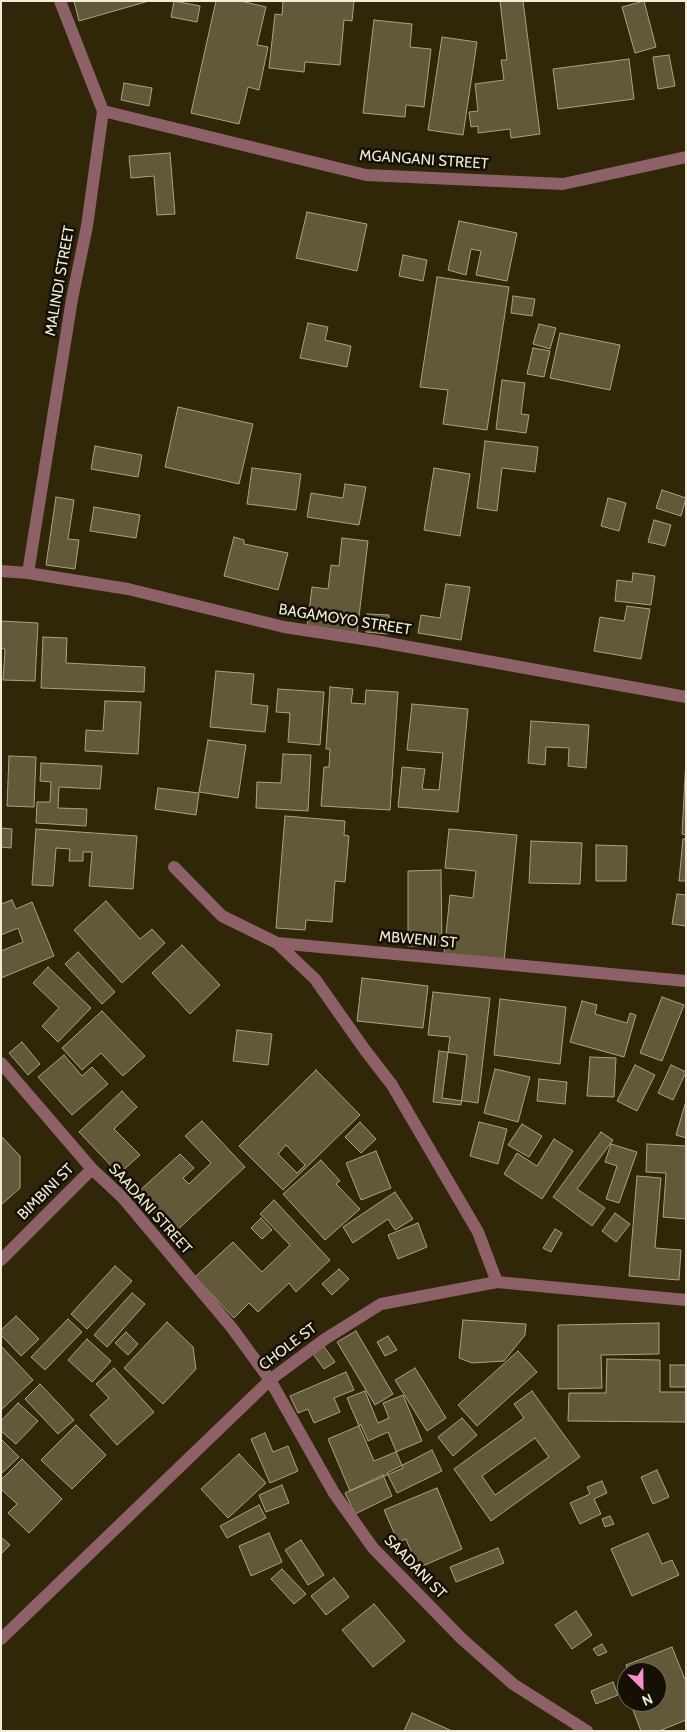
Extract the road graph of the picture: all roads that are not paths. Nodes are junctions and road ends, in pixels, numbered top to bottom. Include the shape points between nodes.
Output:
1 (60, 1) edge
2 (103, 110) junction
3 (686, 157) edge
4 (1, 571) edge
5 (28, 573) junction
6 (686, 697) edge
7 (174, 867) dead end
8 (277, 943) junction
9 (686, 980) edge
10 (1, 1063) edge
11 (92, 1169) junction
12 (1, 1260) edge
13 (497, 1282) junction
14 (686, 1300) edge
15 (270, 1380) junction
16 (1, 1639) edge
17 (587, 1731) edge

1 - 2 street, MALINDI STREET
2 - 3 street, MGANGANI STREET via 366,175 563,184
2 - 5 street, MALINDI STREET via 87,226 72,299
4 - 5 street, BAGAMOYO STREET
5 - 6 street, BAGAMOYO STREET via 128,589 284,627
7 - 8 street, MBWENI ST via 222,916
8 - 9 street, MBWENI ST
8 - 13 street via 315,979 392,1085 478,1232
10 - 11 street, SAADANI STREET
11 - 12 street, BIMBINI ST
11 - 15 street, SAADANI STREET via 122,1197 220,1313
13 - 14 street, CHOLE ST
13 - 15 street, CHOLE ST via 381,1304 325,1338
15 - 16 street, CHOLE ST
15 - 17 street, SAADANI ST via 334,1493 374,1548 462,1639 513,1684

